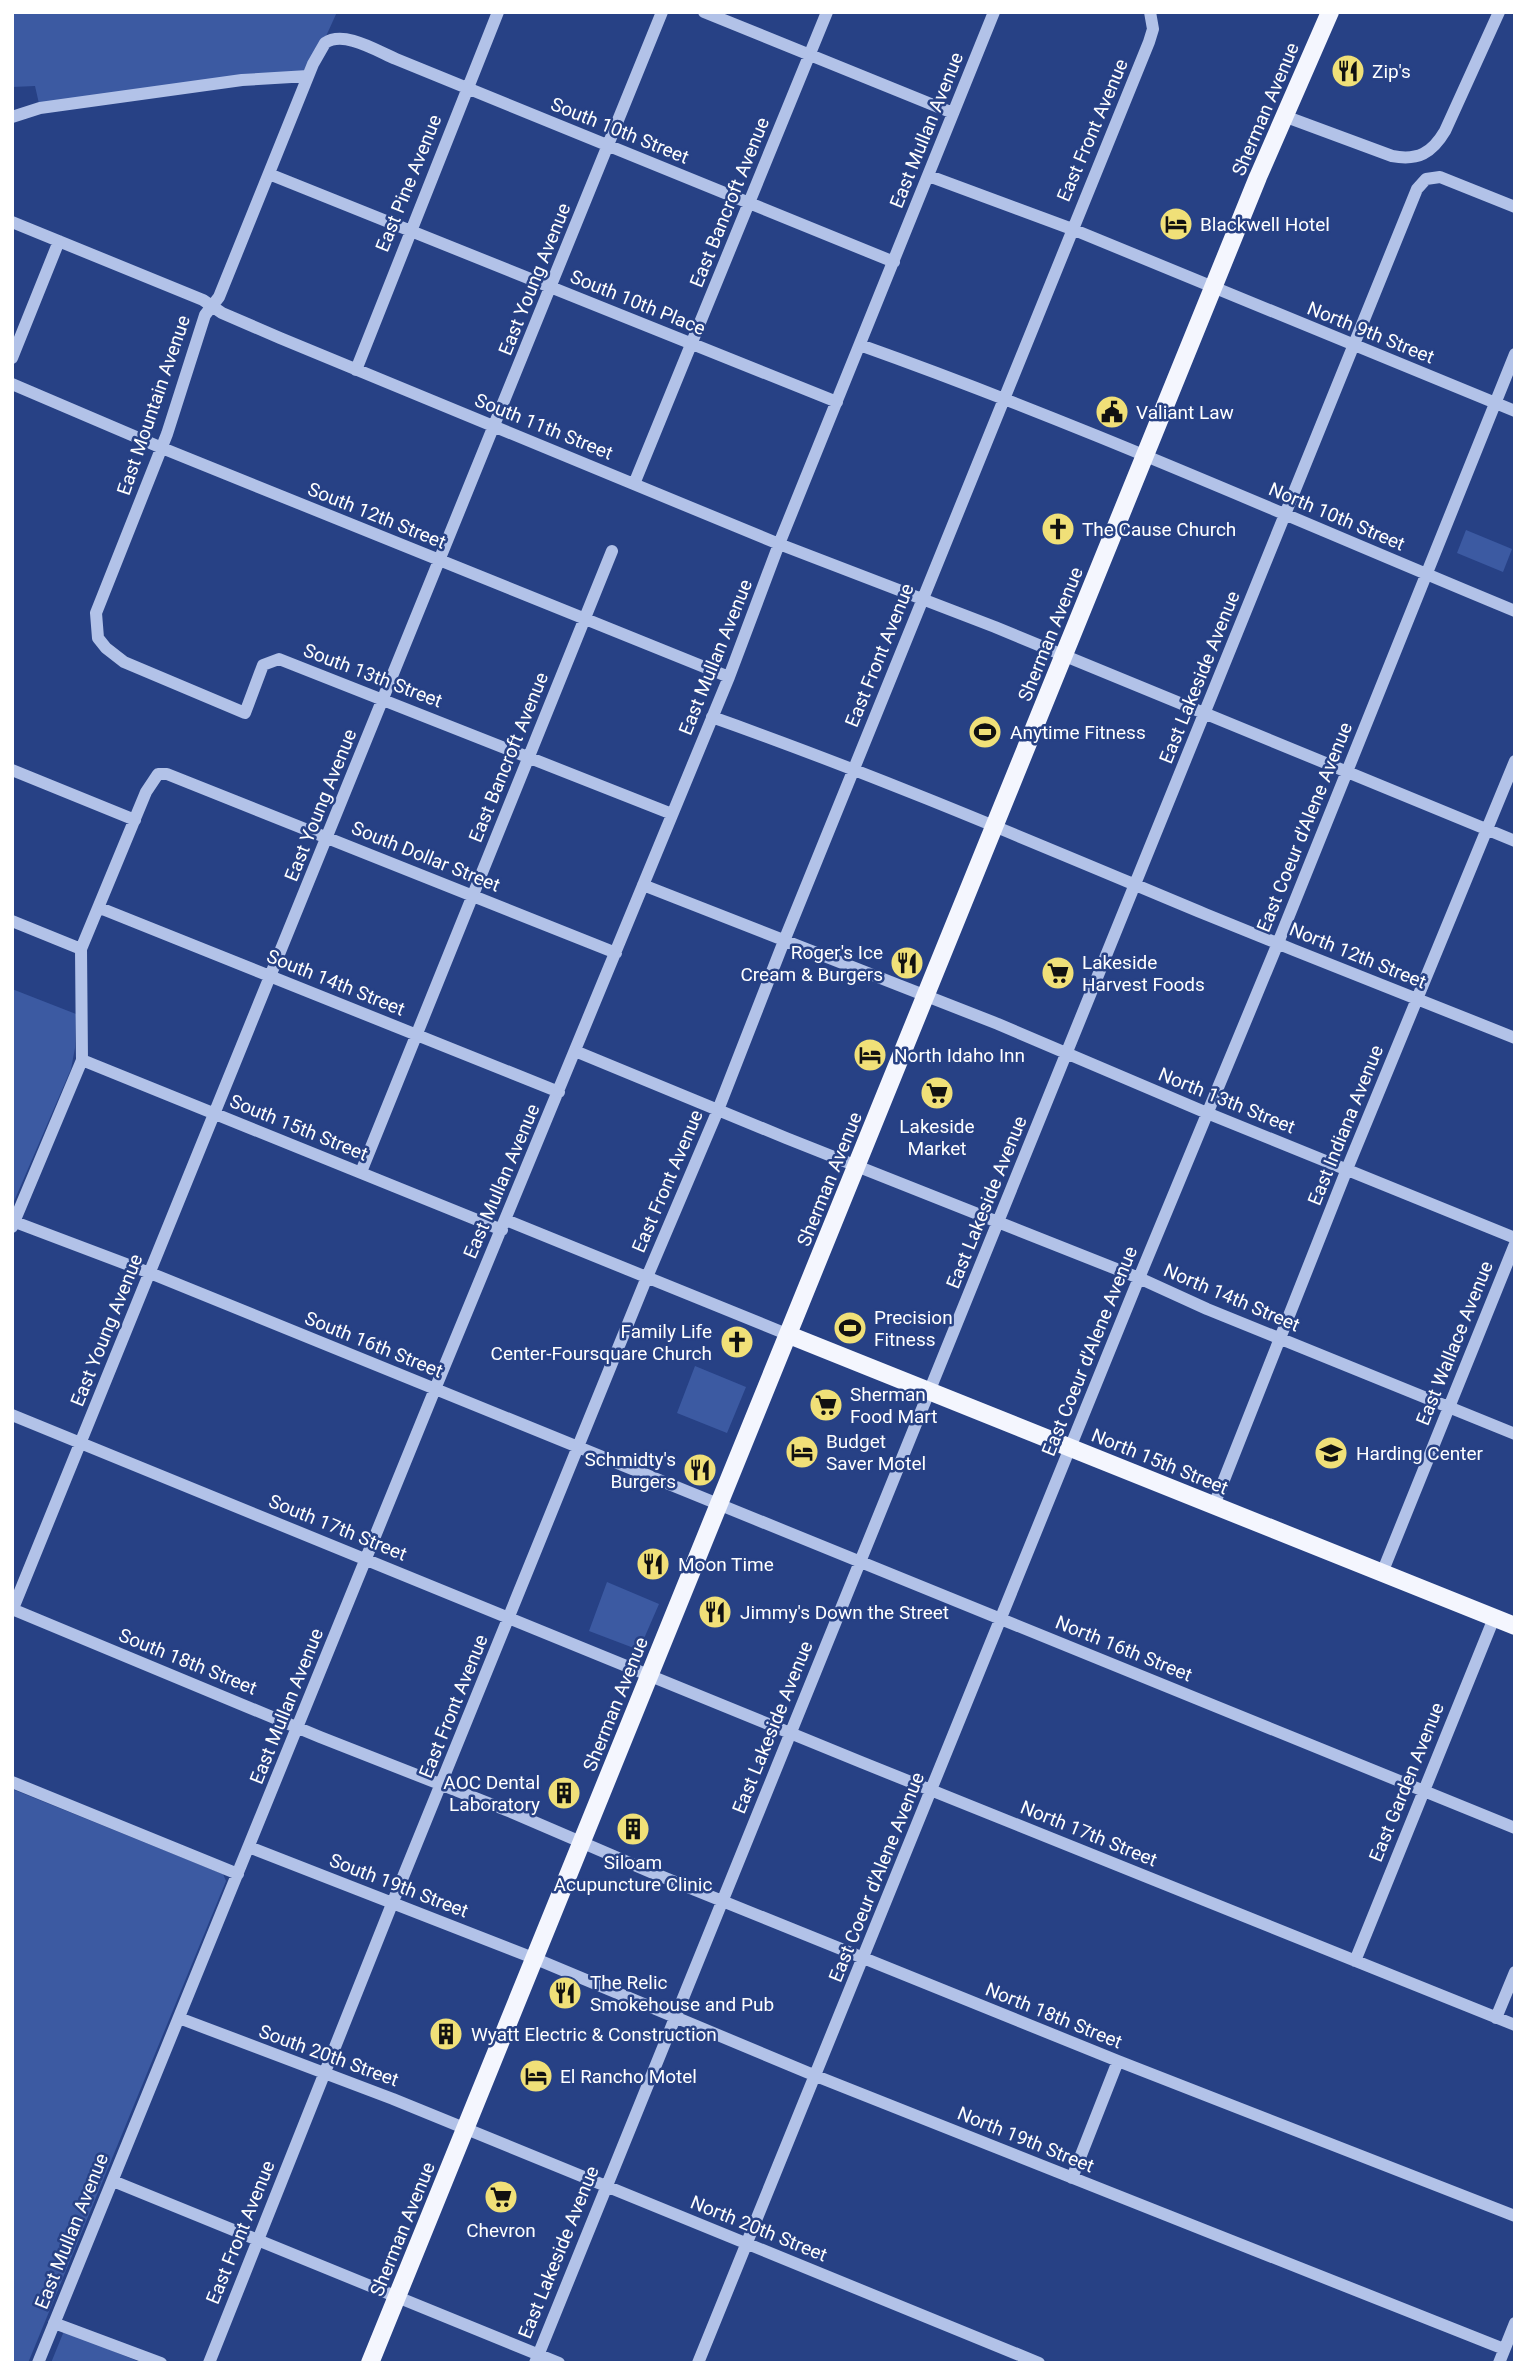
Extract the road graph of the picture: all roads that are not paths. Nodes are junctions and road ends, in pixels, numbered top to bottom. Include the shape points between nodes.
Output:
1 (498, 12) edge
2 (662, 12) edge
3 (704, 12) edge
4 (827, 12) edge
5 (994, 12) edge
6 (1137, 12) edge
7 (1144, 12) edge
8 (1150, 12) edge
9 (1330, 12) edge
10 (1499, 12) edge
11 (331, 39) joint
12 (810, 55) junction
13 (308, 76) junction
14 (468, 88) junction
15 (953, 113) junction
16 (1284, 116) junction
17 (12, 117) edge
18 (609, 146) junction
19 (269, 174) junction
20 (929, 176) junction
21 (749, 203) junction
22 (1515, 208) edge
23 (12, 222) edge
24 (410, 229) junction
25 (1072, 229) junction
26 (59, 242) junction
27 (894, 262) junction
28 (551, 287) junction
29 (1213, 288) junction
30 (212, 306) junction
31 (692, 344) junction
32 (860, 345) junction
33 (1353, 346) junction
34 (1515, 354) edge
35 (12, 358) edge
36 (356, 370) junction
37 (12, 384) edge
38 (1005, 400) junction
39 (837, 402) junction
40 (1495, 403) junction
41 (1515, 411) edge
42 (494, 427) junction
43 (162, 448) junction
44 (1145, 457) junction
45 (634, 484) junction
46 (1285, 515) junction
47 (779, 544) junction
48 (612, 551) dead end
49 (440, 561) junction
50 (1427, 574) junction
51 (923, 598) junction
52 (1515, 611) edge
53 (584, 619) junction
54 (98, 638) joint
55 (1065, 656) junction
56 (729, 677) junction
57 (383, 699) junction
58 (1205, 714) junction
59 (712, 717) junction
60 (528, 758) junction
61 (1515, 761) edge
62 (12, 770) edge
63 (854, 770) junction
64 (1346, 772) junction
65 (672, 814) junction
66 (135, 820) junction
67 (994, 825) junction
68 (1487, 830) junction
69 (327, 838) junction
70 (1515, 841) edge
71 (1135, 884) junction
72 (643, 885) junction
73 (473, 895) junction
74 (100, 908) junction
75 (12, 921) edge
76 (784, 941) junction
77 (1278, 943) junction
78 (81, 949) junction
79 (616, 953) junction
80 (271, 977) junction
81 (926, 995) junction
82 (1418, 999) junction
83 (416, 1034) junction
84 (1515, 1038) edge
85 (575, 1051) junction
86 (1067, 1053) junction
87 (82, 1059) junction
88 (559, 1093) junction
89 (718, 1110) junction
90 (215, 1113) junction
91 (1207, 1113) junction
92 (857, 1164) junction
93 (1347, 1169) junction
94 (361, 1172) junction
95 (999, 1222) junction
96 (13, 1225) edge
97 (504, 1225) junction
98 (1515, 1238) edge
99 (1515, 1244) edge
100 (150, 1273) junction
101 (647, 1278) junction
102 (1139, 1278) junction
103 (789, 1335) junction
104 (1279, 1339) junction
105 (435, 1389) junction
106 (929, 1390) junction
107 (1449, 1407) junction
108 (12, 1415) edge
109 (1515, 1434) edge
110 (81, 1443) junction
111 (578, 1447) junction
112 (1070, 1448) junction
113 (719, 1504) junction
114 (1214, 1505) junction
115 (366, 1559) junction
116 (861, 1562) junction
117 (1382, 1573) junction
118 (12, 1610) edge
119 (510, 1618) junction
120 (1494, 1618) junction
121 (1001, 1619) junction
122 (1514, 1624) edge
123 (650, 1674) junction
124 (298, 1728) junction
125 (791, 1733) junction
126 (12, 1782) edge
127 (441, 1784) junction
128 (932, 1790) junction
129 (1423, 1791) junction
130 (1515, 1828) edge
131 (583, 1841) junction
132 (249, 1847) junction
133 (238, 1874) junction
134 (722, 1901) junction
135 (392, 1904) junction
136 (864, 1958) junction
137 (536, 1959) junction
138 (1355, 1961) junction
139 (1515, 1972) edge
140 (179, 2018) junction
141 (675, 2018) junction
142 (1496, 2018) junction
143 (1515, 2025) edge
144 (1118, 2062) junction
145 (324, 2074) junction
146 (816, 2076) junction
147 (466, 2128) junction
148 (1072, 2178) junction
149 (113, 2181) junction
150 (605, 2186) junction
151 (1515, 2216) edge
152 (257, 2240) junction
153 (747, 2244) junction
154 (396, 2297) junction
155 (54, 2323) junction
156 (1515, 2323) edge
157 (1504, 2349) junction
158 (537, 2359) edge
159 (38, 2363) edge
160 (162, 2363) edge
161 (209, 2363) edge
162 (370, 2363) edge
163 (559, 2363) edge
164 (698, 2363) edge
165 (1039, 2363) edge
166 (1499, 2363) edge

1 - 14 street, East Pine Avenue
2 - 18 street, East Young Avenue
3 - 12 street
4 - 12 street, East Bancroft Avenue
5 - 15 street, East Mullan Avenue
6 - 7 street
8 - 25 street, East Front Avenue via 1151,37
9 - 16 main road, Sherman Avenue
10 - 16 street via 1445,131 1424,155 1392,156
11 - 13 street, East Mountain Avenue
11 - 14 street, South 10th Street via 348,40
12 - 15 street
12 - 21 street, East Bancroft Avenue
13 - 17 street via 242,80 40,108
13 - 19 street, East Mountain Avenue
14 - 18 street, South 10th Street
14 - 24 street, East Pine Avenue
15 - 20 street, East Mullan Avenue
16 - 29 main road, Sherman Avenue
18 - 21 street, South 10th Street
18 - 28 street, East Young Avenue
19 - 24 street, South 10th Place
19 - 30 street, East Mountain Avenue
20 - 25 street, North 9th Street
20 - 27 street, East Mullan Avenue
21 - 27 street, South 10th Street
21 - 31 street, East Bancroft Avenue
22 - 33 street, East Lakeside Avenue via 1444,178 1426,179 1417,189
23 - 26 street, South 11th Street
24 - 28 street, South 10th Place
24 - 36 street, East Pine Avenue
25 - 29 street, North 9th Street
25 - 38 street, East Front Avenue
26 - 30 street, South 11th Street
26 - 35 street
27 - 32 street, East Mullan Avenue
28 - 31 street, South 10th Place
28 - 42 street, East Young Avenue
29 - 33 street, North 9th Street
29 - 44 main road, Sherman Avenue
30 - 36 street, South 11th Street
30 - 43 street, East Mountain Avenue via 205,315
31 - 39 street, South 10th Place
31 - 45 street, East Bancroft Avenue
32 - 38 street
32 - 39 street, East Mullan Avenue
33 - 40 street, North 9th Street
33 - 46 street, East Lakeside Avenue
34 - 40 street, East Coeur d'Alene Avenue
36 - 42 street, South 11th Street
37 - 43 street, South 12th Street
38 - 44 street
38 - 51 street, East Front Avenue
39 - 47 street, East Mullan Avenue
40 - 41 street, North 9th Street
40 - 50 street, East Coeur d'Alene Avenue
42 - 45 street, South 11th Street
42 - 49 street, East Young Avenue
43 - 49 street, South 12th Street
43 - 54 street, East Mountain Avenue via 96,613
44 - 46 street, North 10th Street
44 - 55 main road, Sherman Avenue
45 - 47 street, South 11th Street
46 - 50 street, North 10th Street
46 - 58 street, East Lakeside Avenue
47 - 51 street, South 11th Street
47 - 56 street, East Mullan Avenue
48 - 53 street, East Bancroft Avenue
49 - 53 street, South 12th Street
49 - 57 street, East Young Avenue
50 - 52 street, North 10th Street
50 - 64 street, East Coeur d'Alene Avenue
51 - 55 street, South 11th Street
51 - 63 street, East Front Avenue
53 - 56 street, South 12th Street
53 - 60 street, East Bancroft Avenue
54 - 57 street, South 13th Street via 124,662 245,713 263,665 279,659
55 - 58 street, South 11th Street
55 - 67 main road, Sherman Avenue
56 - 59 street, East Mullan Avenue
57 - 60 street, South 13th Street
57 - 69 street, East Young Avenue
58 - 64 street, South 11th Street
58 - 71 street, East Lakeside Avenue
59 - 63 street
59 - 65 street, East Mullan Avenue
60 - 65 street, South 13th Street
60 - 73 street, East Bancroft Avenue
61 - 68 street, East Indiana Avenue
62 - 66 street
63 - 67 street
63 - 76 street, East Front Avenue
64 - 68 street, South 11th Street
64 - 77 street, East Coeur d'Alene Avenue
65 - 72 street, East Mullan Avenue
66 - 69 street, South Dollar Street via 156,776 167,774
66 - 74 street
67 - 71 street, North 12th Street
67 - 81 main road, Sherman Avenue
68 - 70 street, South 11th Street
68 - 82 street, East Indiana Avenue
69 - 73 street, South Dollar Street
69 - 80 street, East Young Avenue
71 - 77 street, North 12th Street
71 - 86 street, East Lakeside Avenue
72 - 76 street
72 - 79 street, East Mullan Avenue
73 - 79 street, South Dollar Street
73 - 83 street, East Bancroft Avenue
74 - 78 street
74 - 80 street, South 14th Street
75 - 78 street
76 - 81 street
76 - 89 street, East Front Avenue
77 - 82 street, North 12th Street
77 - 91 street, East Coeur d'Alene Avenue
78 - 87 street
79 - 85 street, East Mullan Avenue
80 - 83 street, South 14th Street
80 - 90 street, East Young Avenue
81 - 86 street, North 13th Street
81 - 92 main road, Sherman Avenue
82 - 84 street, North 12th Street
82 - 93 street, East Indiana Avenue
83 - 88 street, South 14th Street
83 - 94 street, East Bancroft Avenue
85 - 88 street, East Mullan Avenue
85 - 89 street
86 - 91 street, North 13th Street
86 - 95 street, East Lakeside Avenue
87 - 90 street, South 15th Street
87 - 96 street
88 - 97 street, East Mullan Avenue
89 - 92 street
89 - 101 street, East Front Avenue
90 - 94 street, South 15th Street
90 - 100 street, East Young Avenue
91 - 93 street, North 13th Street
91 - 102 street, East Coeur d'Alene Avenue
92 - 95 street, North 14th Street
92 - 103 main road, Sherman Avenue
93 - 98 street, North 13th Street
93 - 104 street, East Indiana Avenue
94 - 97 street, South 15th Street
95 - 102 street, North 14th Street
95 - 106 street, East Lakeside Avenue
96 - 100 street, South 16th Street
97 - 101 street, South 15th Street
97 - 105 street, East Mullan Avenue
99 - 107 street, East Wallace Avenue
100 - 105 street, South 16th Street
100 - 110 street, East Young Avenue
101 - 103 street, South 15th Street
101 - 111 street, East Front Avenue
102 - 104 street, North 14th Street
102 - 112 street, East Coeur d'Alene Avenue
103 - 106 main road, North 15th Street
103 - 113 main road, Sherman Avenue
104 - 107 street, North 14th Street
104 - 114 street, East Indiana Avenue
105 - 111 street, South 16th Street
105 - 115 street, East Mullan Avenue
106 - 112 main road, North 15th Street
106 - 116 street, East Lakeside Avenue
107 - 109 street, North 14th Street
107 - 117 street, East Wallace Avenue
108 - 110 street, South 17th Street
110 - 115 street, South 17th Street
110 - 118 street, East Young Avenue
111 - 113 street, South 16th Street
111 - 119 street, East Front Avenue
112 - 114 main road, North 15th Street
112 - 121 street, East Coeur d'Alene Avenue
113 - 116 street, North 16th Street
113 - 123 main road, Sherman Avenue
114 - 117 main road, North 15th Street
115 - 119 street, South 17th Street
115 - 124 street, East Mullan Avenue
116 - 121 street, North 16th Street
116 - 125 street, East Lakeside Avenue
117 - 120 main road, North 15th Street
118 - 124 street, South 18th Street
119 - 123 street, South 17th Street
119 - 127 street, East Front Avenue
120 - 122 main road, North 15th Street
120 - 129 street, East Garden Avenue
121 - 128 street, East Coeur d'Alene Avenue
121 - 129 street, North 16th Street
123 - 125 street, North 17th Street
123 - 131 main road, Sherman Avenue
124 - 127 street, South 18th Street
124 - 132 street, East Mullan Avenue
125 - 128 street, North 17th Street
125 - 134 street, East Lakeside Avenue
126 - 133 street
127 - 131 street, South 18th Street
127 - 135 street, East Front Avenue
128 - 136 street, East Coeur d'Alene Avenue
128 - 138 street, North 17th Street
129 - 130 street, North 16th Street
129 - 138 street, East Garden Avenue
131 - 134 street, North 18th Street
131 - 137 main road, Sherman Avenue
132 - 133 street, East Mullan Avenue
132 - 135 street, South 19th Street
133 - 140 street, East Mullan Avenue
134 - 136 street, North 18th Street
134 - 141 street, East Lakeside Avenue
135 - 137 street, South 19th Street
135 - 145 street, East Front Avenue
136 - 144 street, North 18th Street
136 - 146 street, East Coeur d'Alene Avenue
137 - 141 street, North 19th Street
137 - 147 main road, Sherman Avenue
138 - 142 street, North 17th Street
139 - 142 street
140 - 145 street, South 20th Street
140 - 149 street, East Mullan Avenue
141 - 146 street, North 19th Street
141 - 150 street, East Lakeside Avenue
142 - 143 street, North 17th Street
144 - 148 street
144 - 151 street, North 18th Street
145 - 147 street, South 20th Street
145 - 152 street, East Front Avenue
146 - 148 street, North 19th Street
146 - 153 street, East Coeur d'Alene Avenue
147 - 150 street, North 20th Street
147 - 154 main road, Sherman Avenue
148 - 157 street, North 19th Street
149 - 152 street
149 - 155 street, East Mullan Avenue
150 - 153 street, North 20th Street
150 - 158 street, East Lakeside Avenue
152 - 154 street
152 - 161 street, East Front Avenue
153 - 164 street, East Coeur d'Alene Avenue
153 - 165 street, North 20th Street
154 - 158 street
154 - 162 main road, Sherman Avenue
155 - 159 street, East Mullan Avenue
155 - 160 street
156 - 157 street
157 - 166 street
158 - 163 street

